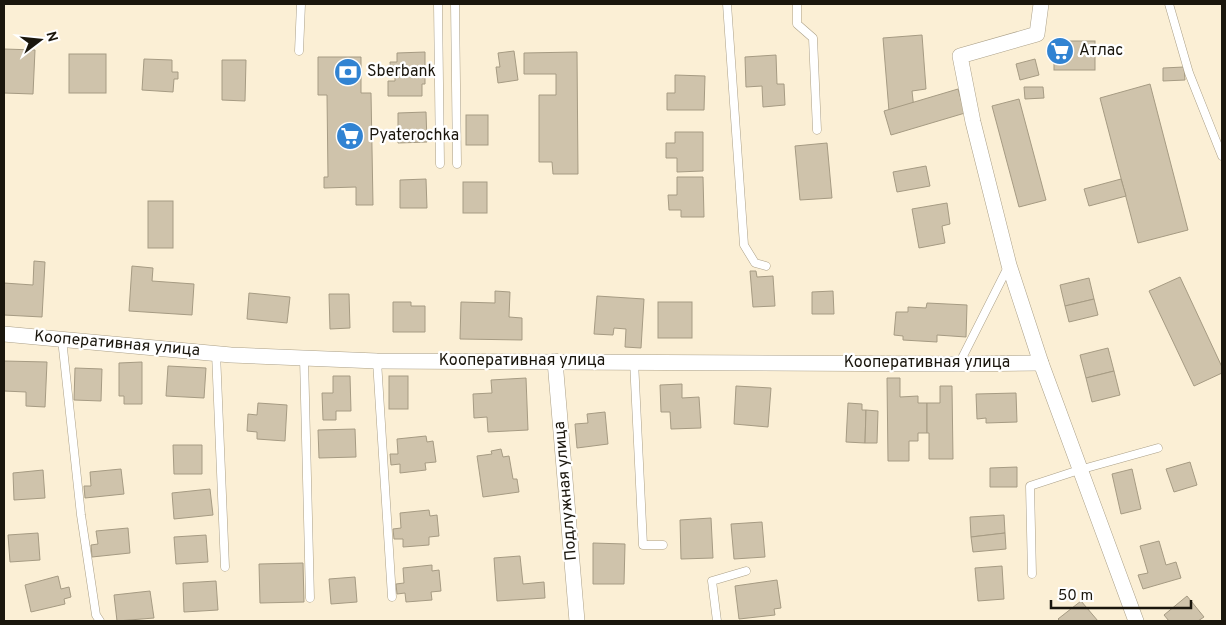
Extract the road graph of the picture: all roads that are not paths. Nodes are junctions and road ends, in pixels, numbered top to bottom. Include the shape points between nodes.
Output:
1 (301, 4) edge
2 (438, 4) edge
3 (455, 4) edge
4 (727, 4) edge
5 (797, 4) edge
6 (1041, 4) edge
7 (1169, 4) edge
8 (299, 51) dead end
9 (817, 130) dead end
10 (1222, 156) edge
11 (440, 164) dead end
12 (457, 164) dead end
13 (1009, 265) junction
14 (766, 266) dead end
15 (4, 334) edge
16 (62, 340) junction
17 (216, 353) junction
18 (304, 358) junction
19 (377, 361) junction
20 (555, 361) junction
21 (634, 361) junction
22 (1041, 363) junction
23 (959, 364) junction
24 (1158, 448) dead end
25 (1079, 470) junction
26 (663, 545) dead end
27 (225, 567) dead end
28 (746, 571) dead end
29 (1032, 574) dead end
30 (392, 597) dead end
31 (310, 598) dead end
32 (100, 621) edge
33 (577, 621) edge
34 (717, 621) edge
35 (1136, 621) edge

1 - 8 lane
2 - 11 lane
3 - 12 lane
4 - 14 lane via 744,245 755,263
5 - 9 lane via 797,24 812,38
6 - 13 street via 1037,34 960,56
7 - 10 lane via 1189,73
13 - 22 street
13 - 23 lane
15 - 16 street, Кооперативная улица
16 - 17 street, Кооперативная улица
16 - 32 lane via 81,515 96,615
17 - 18 street, Кооперативная улица
17 - 27 lane
18 - 19 street, Кооперативная улица
18 - 31 lane
19 - 20 street, Кооперативная улица
19 - 30 lane
20 - 21 street, Кооперативная улица
20 - 33 street, Подлужная улица
21 - 23 street, Кооперативная улица
21 - 26 lane via 643,545
22 - 23 street, Кооперативная улица
22 - 25 street
24 - 25 lane
25 - 29 lane via 1030,486
25 - 35 street
28 - 34 lane via 712,581

